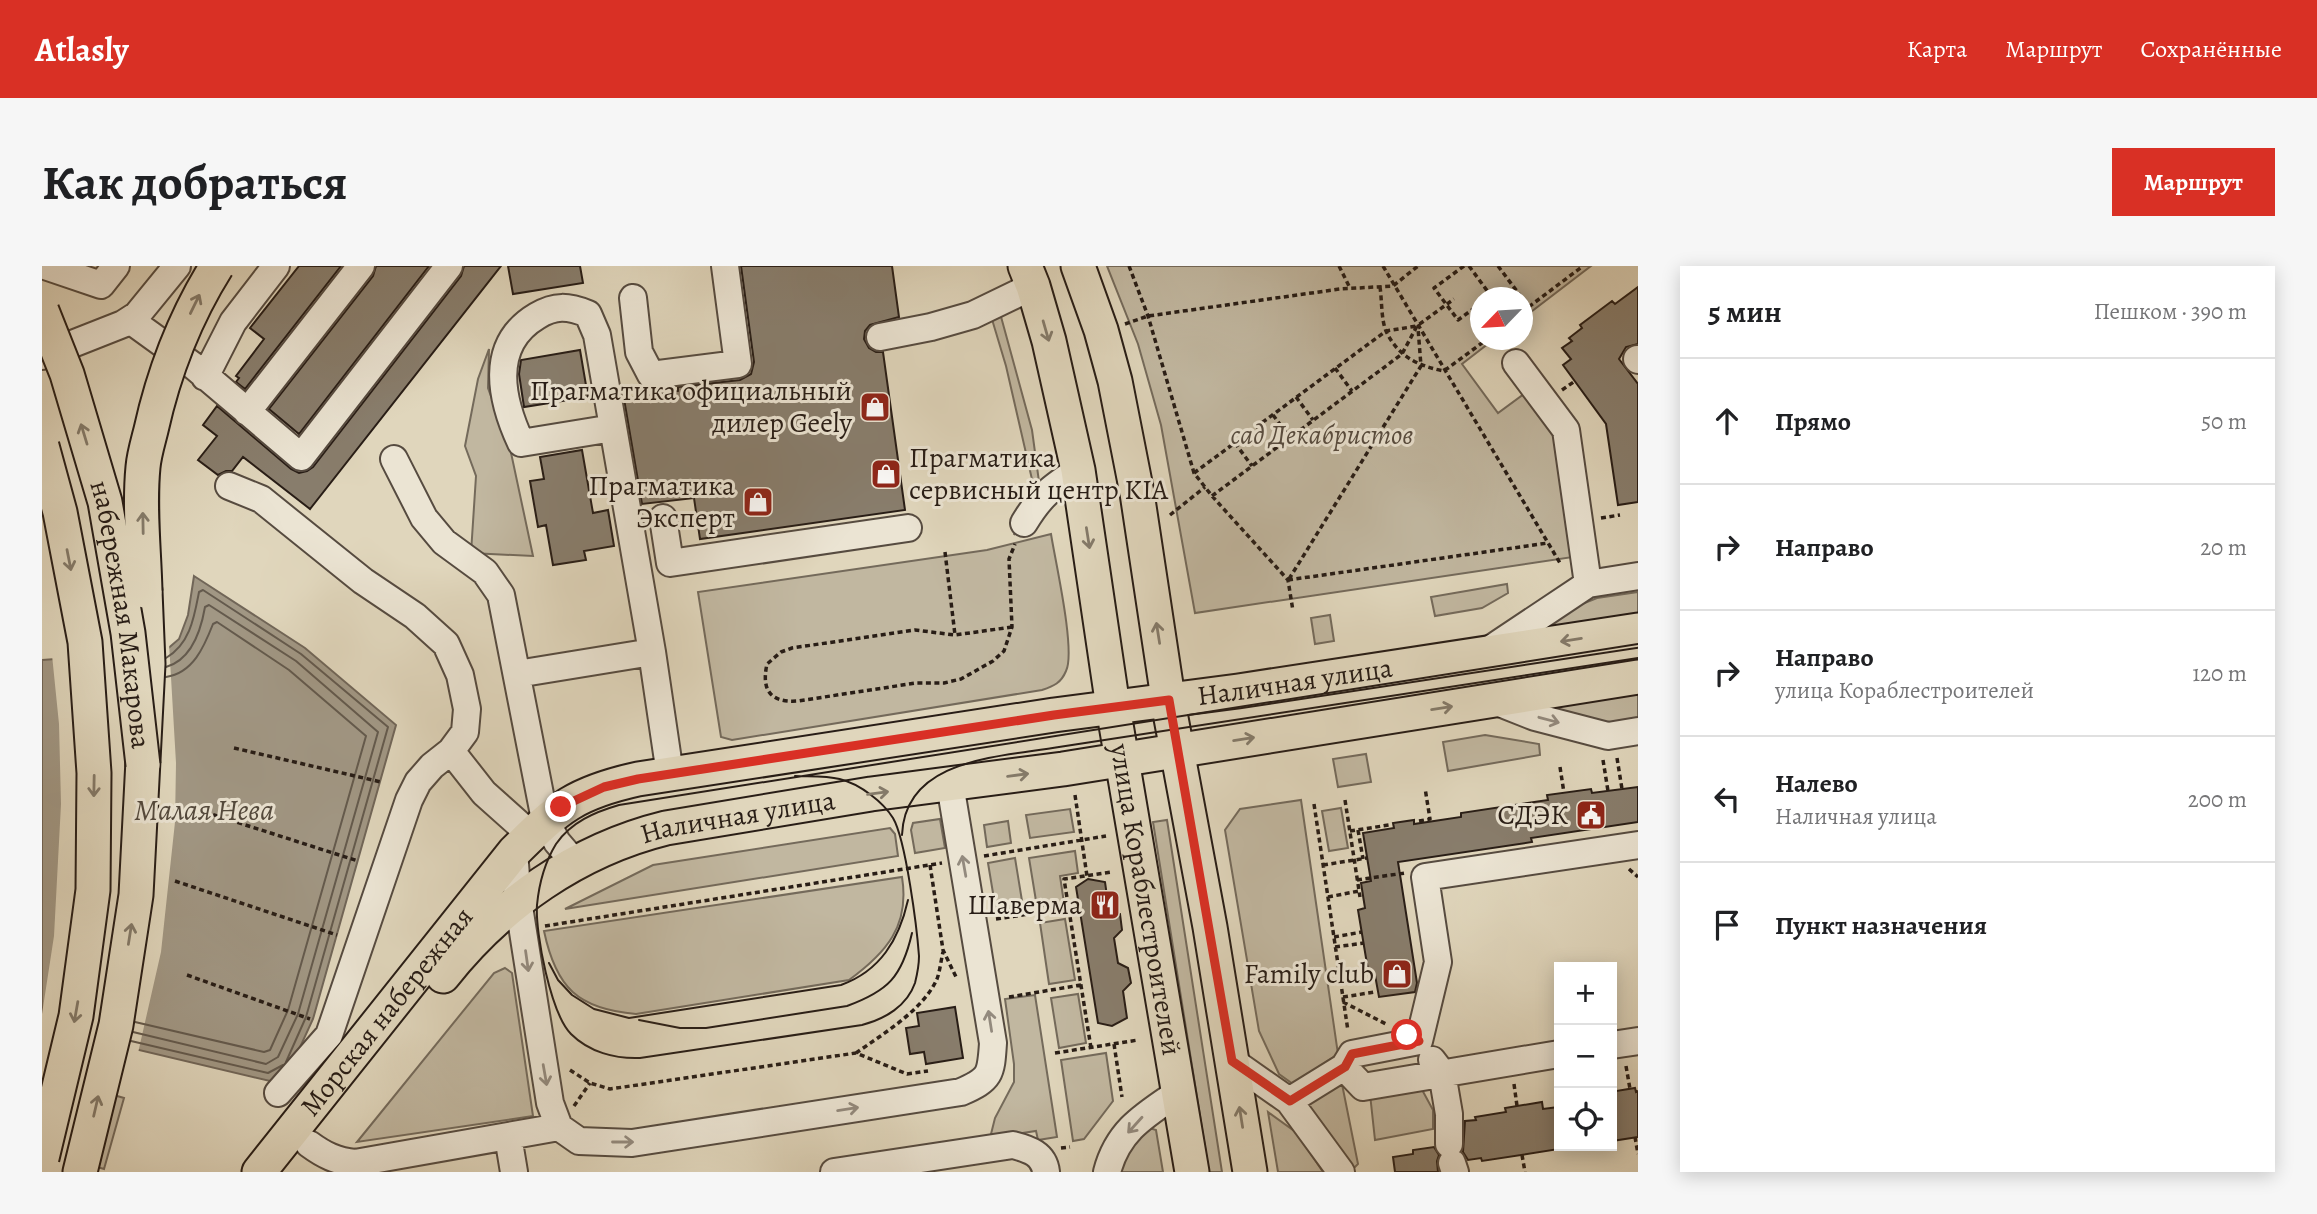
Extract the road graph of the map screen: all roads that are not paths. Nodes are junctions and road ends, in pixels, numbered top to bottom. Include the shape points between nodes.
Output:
1 (45, 266) edge
2 (116, 266) edge
3 (177, 266) edge
4 (217, 266) edge
5 (276, 266) edge
6 (361, 266) edge
7 (449, 266) edge
8 (725, 266) edge
9 (1078, 266) edge
10 (1029, 276) edge
11 (633, 298) dead end
12 (42, 311) edge
13 (130, 320) junction
14 (880, 337) dead end
15 (42, 356) edge
16 (1516, 363) dead end
17 (205, 377) junction
18 (247, 412) junction
19 (613, 428) junction
20 (42, 446) edge
21 (394, 459) dead end
22 (1078, 470) junction
23 (229, 486) dead end
24 (663, 518) dead end
25 (1024, 523) dead end
26 (908, 528) dead end
27 (1638, 576) edge
28 (1588, 584) junction
29 (1638, 630) edge
30 (652, 652) junction
31 (1482, 654) junction
32 (517, 674) junction
33 (1638, 677) edge
34 (1169, 700) junction
35 (1492, 700) junction
36 (1113, 708) junction
37 (1638, 731) edge
38 (1177, 750) junction
39 (450, 751) junction
40 (1123, 759) junction
41 (143, 765) junction
42 (670, 774) junction
43 (950, 784) junction
44 (530, 836) junction
45 (1638, 845) edge
46 (575, 863) junction
47 (518, 900) junction
48 (1419, 1041) junction
49 (1638, 1041) edge
50 (1617, 1044) edge
51 (1554, 1055) edge
52 (1232, 1061) junction
53 (1348, 1061) junction
54 (1442, 1073) junction
55 (1179, 1092) junction
56 (278, 1093) dead end
57 (1290, 1101) junction
58 (559, 1127) junction
59 (508, 1136) junction
60 (309, 1144) junction
61 (42, 1158) edge
62 (1452, 1159) edge
63 (80, 1172) edge
64 (260, 1172) edge
65 (287, 1172) edge
66 (514, 1172) edge
67 (835, 1172) edge
68 (1046, 1172) edge
69 (1107, 1172) edge
70 (1192, 1172) edge
71 (1250, 1172) edge
72 (1341, 1172) edge

1 - 2 street via 101,285
3 - 13 street
41 -> 4 main road, bridge via 148,664 143,466 165,373 181,332
5 - 17 street via 233,322
6 - 18 street
7 - 18 street via 301,457
8 - 11 street via 738,364 651,375 639,352
34 -> 9 main road, улица Кораблестроителей via 1115,381
10 - 14 street via 973,316
10 -> 22 main road, улица Кораблестроителей
41 -> 12 main road, набережная Макарова, bridge via 128,633 105,502
13 - 15 street
13 - 17 street
16 - 28 street via 1566,430
17 - 18 street
19 - 19 street via 521,443 510,420 504,357 513,337 529,321 549,309 569,307 588,314 597,335
19 - 30 street
20 -> 61 main road, набережная Макарова, bridge via 85,642 94,773 93,890 88,928 76,1016
21 - 32 street via 424,518 444,542 485,572 501,595
22 - 25 street via 1049,489
22 -> 36 main road, улица Кораблестроителей
23 - 39 street via 261,499 446,643 460,675 467,709 465,732
24 - 26 street via 670,563
27 - 28 street
28 - 31 street
29 -> 31 main road, Наличная улица
30 - 32 street
30 - 42 street
31 - 34 main road, Наличная улица
32 - 44 street
33 - 35 main road, Наличная улица
34 - 36 main road, Наличная улица
34 - 38 main road, улица Кораблестроителей
35 -> 37 street via 1608,736
38 -> 35 main road, Наличная улица
36 - 40 main road, улица Кораблестроителей
36 - 42 main road, Наличная улица
38 - 40 main road, Наличная улица
38 - 52 main road, улица Кораблестроителей
39 - 44 street via 484,793
39 - 56 street via 418,782 409,800 329,1035
43 -> 40 main road, Наличная улица
40 - 55 main road, улица Кораблестроителей
63 -> 41 main road, набережная Макарова via 116,1025 136,895
42 - 44 main road, Наличная улица via 604,787 579,797
46 -> 43 main road, Наличная улица via 636,835 666,828
58 -> 43 street via 579,1141 632,1143 961,1092 982,1083 991,1066 993,1042
44 - 46 street via 557,842
44 - 47 street
44 - 64 main road, Морская набережная
45 - 48 street via 1425,877 1438,962
46 - 47 main road, Наличная улица
47 -> 58 street via 550,1103
47 - 60 main road, Морская набережная via 452,964
48 - 53 street
48 - 54 street
49 - 50 street
51 - 54 street
52 - 57 street
71 -> 52 main road, улица Кораблестроителей
53 - 54 street via 1363,1087
53 - 57 street
54 - 62 street
55 -> 69 street, улица Кораблестроителей via 1137,1120 1112,1156
55 - 70 main road, улица Кораблестроителей
57 - 72 street
58 - 59 street
59 - 60 street via 355,1163 327,1157
59 - 66 street
60 - 65 main road, Морская набережная
67 - 68 street via 1013,1144 1034,1151

